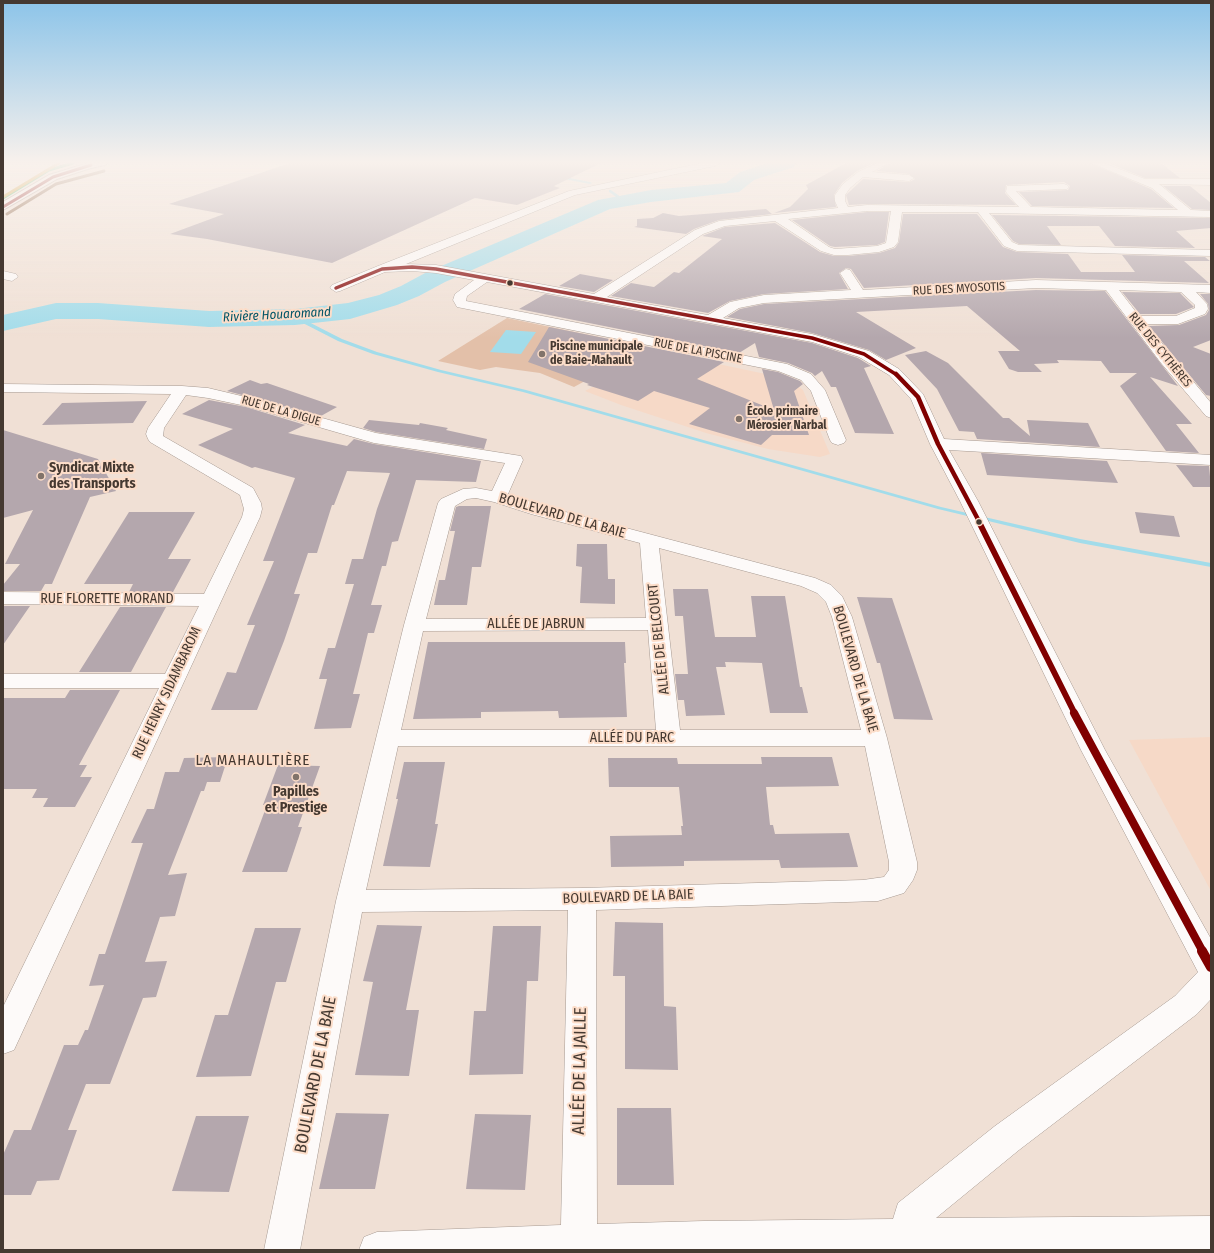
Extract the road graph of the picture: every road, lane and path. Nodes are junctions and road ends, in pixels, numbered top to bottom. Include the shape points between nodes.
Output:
1 (501, 221) edge
2 (737, 221) edge
3 (784, 221) edge
4 (895, 221) edge
5 (991, 221) edge
6 (1211, 253) edge
7 (382, 269) junction
8 (846, 273) dead end
9 (485, 278) junction
10 (1110, 286) junction
11 (336, 288) dead end
12 (1185, 289) junction
13 (1211, 290) edge
14 (860, 294) junction
15 (595, 299) junction
16 (711, 319) junction
17 (1135, 320) junction
18 (3, 388) edge
19 (182, 390) junction
20 (1209, 408) edge
21 (838, 440) dead end
22 (938, 444) junction
23 (1211, 460) edge
24 (498, 497) junction
25 (649, 540) junction
26 (3, 598) edge
27 (212, 600) junction
28 (658, 624) junction
29 (414, 625) junction
30 (3, 681) edge
31 (172, 681) junction
32 (388, 738) junction
33 (875, 738) junction
34 (669, 739) junction
35 (582, 899) junction
36 (350, 901) junction
37 (1211, 967) edge
38 (1211, 979) edge
39 (3, 1040) edge
40 (1211, 1234) edge
41 (910, 1237) junction
42 (845, 1244) edge
43 (578, 1246) edge
44 (282, 1250) edge
45 (376, 1250) edge

1 - 7 street
2 - 15 street via 723,223 699,232
3 - 4 street via 825,249 848,252 879,249 890,245
5 - 6 street via 1008,244 1017,248
7 - 9 street via 436,269
7 - 11 street
8 - 14 street
9 - 15 street
9 - 21 street, RUE DE LA PISCINE via 461,294 459,300 462,304 782,367 806,377 818,390
10 - 12 street, RUE DES MYOSOTIS
10 - 14 street, RUE DES MYOSOTIS via 1036,284
10 - 17 street, RUE DES CYTHÈRES
12 - 13 street, RUE DES MYOSOTIS
12 - 17 street via 1201,304 1200,311 1178,320
14 - 16 street, RUE DES MYOSOTIS via 752,300 735,305
15 - 16 street
16 - 22 street via 832,342 882,363 918,397
17 - 20 street, RUE DES CYTHÈRES
18 - 19 street, RUE DE LA DIGUE
19 - 24 street, RUE DE LA DIGUE via 235,398 374,438 515,460
19 - 27 street, RUE HENRY SIDAMBAROM via 156,428 156,439 247,492 253,509
22 - 23 street
22 - 37 street via 1090,744
24 - 25 street, BOULEVARD DE LA BAIE
24 - 29 street, BOULEVARD DE LA BAIE via 476,493 462,494 447,503
25 - 28 street, ALLÉE DE BELCOURT
25 - 33 street, BOULEVARD DE LA BAIE via 808,582 830,594 842,618
26 - 27 street, RUE FLORETTE MORAND
27 - 31 street, RUE HENRY SIDAMBAROM
28 - 29 street, ALLÉE DE JABRUN
28 - 34 street, ALLÉE DE BELCOURT
29 - 32 street, BOULEVARD DE LA BAIE
30 - 31 street
31 - 39 street, RUE HENRY SIDAMBAROM
32 - 34 street, ALLÉE DU PARC
32 - 36 street, BOULEVARD DE LA BAIE
33 - 34 street, ALLÉE DU PARC
33 - 35 street, BOULEVARD DE LA BAIE via 903,862 903,870 894,885 863,892
35 - 36 street, BOULEVARD DE LA BAIE
35 - 43 street, ALLÉE DE LA JAILLE
36 - 44 street, BOULEVARD DE LA BAIE
38 - 41 street via 1186,1005 1007,1138 911,1216
40 - 41 street
41 - 42 street
42 - 43 street
43 - 45 street

